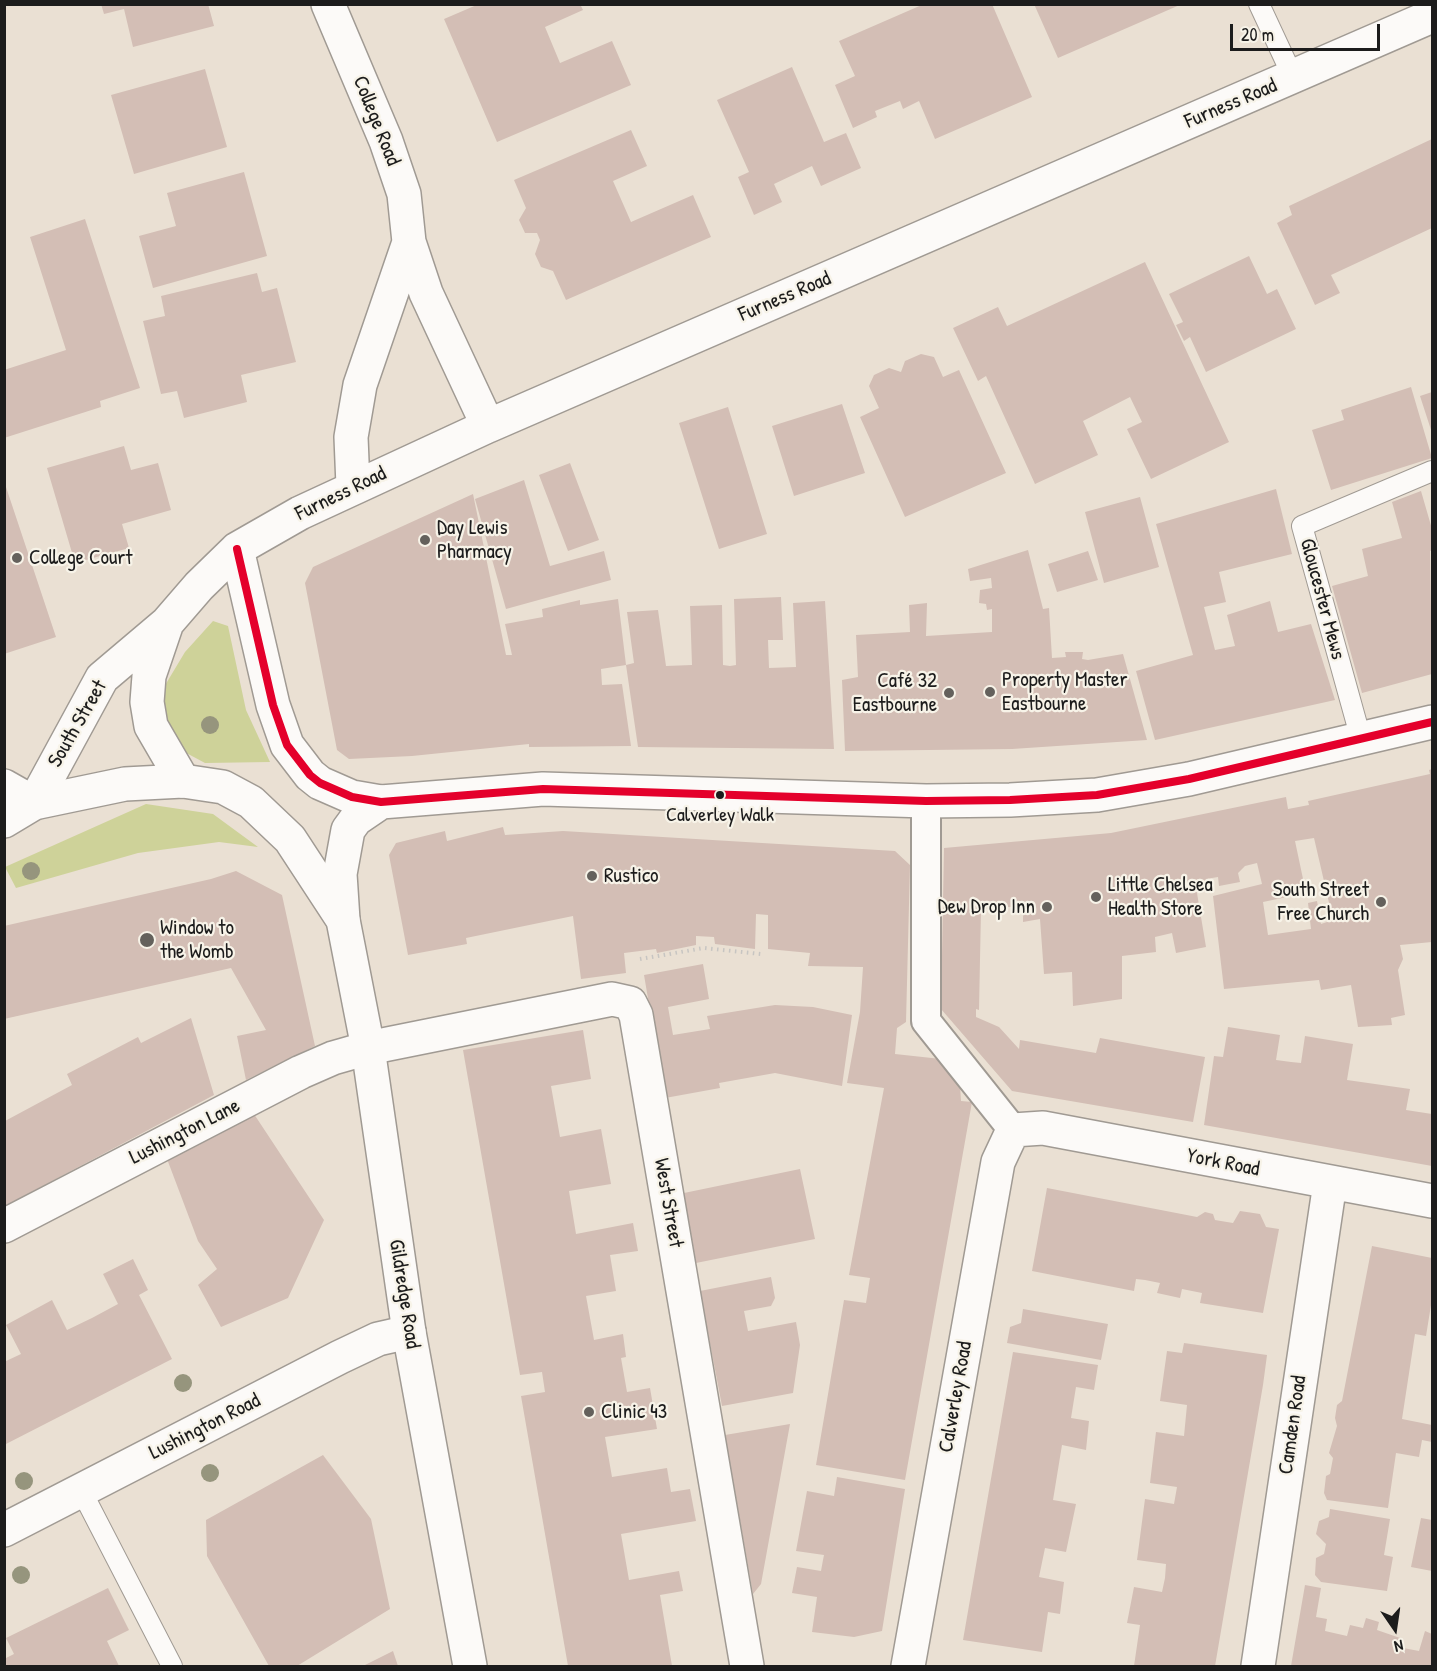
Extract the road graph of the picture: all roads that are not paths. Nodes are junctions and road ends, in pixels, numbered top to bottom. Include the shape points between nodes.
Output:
1 (328, 4) edge
2 (1259, 4) edge
3 (1432, 16) edge
4 (1293, 77) junction
5 (409, 242) junction
6 (488, 426) junction
7 (1432, 471) edge
8 (353, 486) junction
9 (237, 549) junction
10 (167, 623) junction
11 (1432, 722) edge
12 (1361, 739) junction
13 (183, 782) junction
14 (4, 786) edge
15 (381, 801) junction
16 (926, 801) junction
17 (34, 803) junction
18 (4, 821) edge
19 (274, 821) joint
20 (343, 920) junction
21 (368, 1048) junction
22 (1013, 1130) junction
23 (1330, 1183) junction
24 (1432, 1201) edge
25 (4, 1226) edge
26 (409, 1332) junction
27 (81, 1490) junction
28 (4, 1530) edge
29 (172, 1666) edge
30 (470, 1666) edge
31 (747, 1666) edge
32 (908, 1666) edge
33 (1258, 1666) edge

1 - 5 street, College Road via 386,141 404,194
2 - 4 lane
3 - 4 street, Furness Road
4 - 6 street, Furness Road
5 - 6 street, College Road via 426,293
5 - 8 street, College Road via 360,386 351,437
6 - 8 street, Furness Road
7 - 12 lane, Gloucester Mews via 1302,526
8 - 9 street, Furness Road
9 - 10 street, Furness Road
9 - 15 street via 273,705 287,746 320,783 352,797
10 - 13 street via 149,676 147,702 151,726
10 - 17 street, South Street via 102,678
11 - 12 street
12 - 16 street via 1189,779 1097,795
13 - 17 street, South Street via 125,784
13 - 19 street, South Street via 223,787 251,802
14 - 17 street
15 - 16 street via 543,789
15 - 20 street, Gildredge Road via 348,830 340,874
16 - 22 street via 926,1021
17 - 18 street, South Street
19 - 20 street, Gildredge Road
20 - 21 street, Gildredge Road
21 - 25 street, Lushington Lane via 301,1072
21 - 26 street, Gildredge Road
21 - 31 street, West Street via 612,999 630,1003 638,1026
22 - 23 street, York Road via 1044,1128
22 - 32 street, Calverley Road via 998,1162
23 - 24 street, York Road
23 - 33 street, Camden Road
26 - 27 street, Lushington Road via 378,1339 340,1357
26 - 30 street, Gildredge Road
27 - 28 street, Lushington Road
27 - 29 lane

